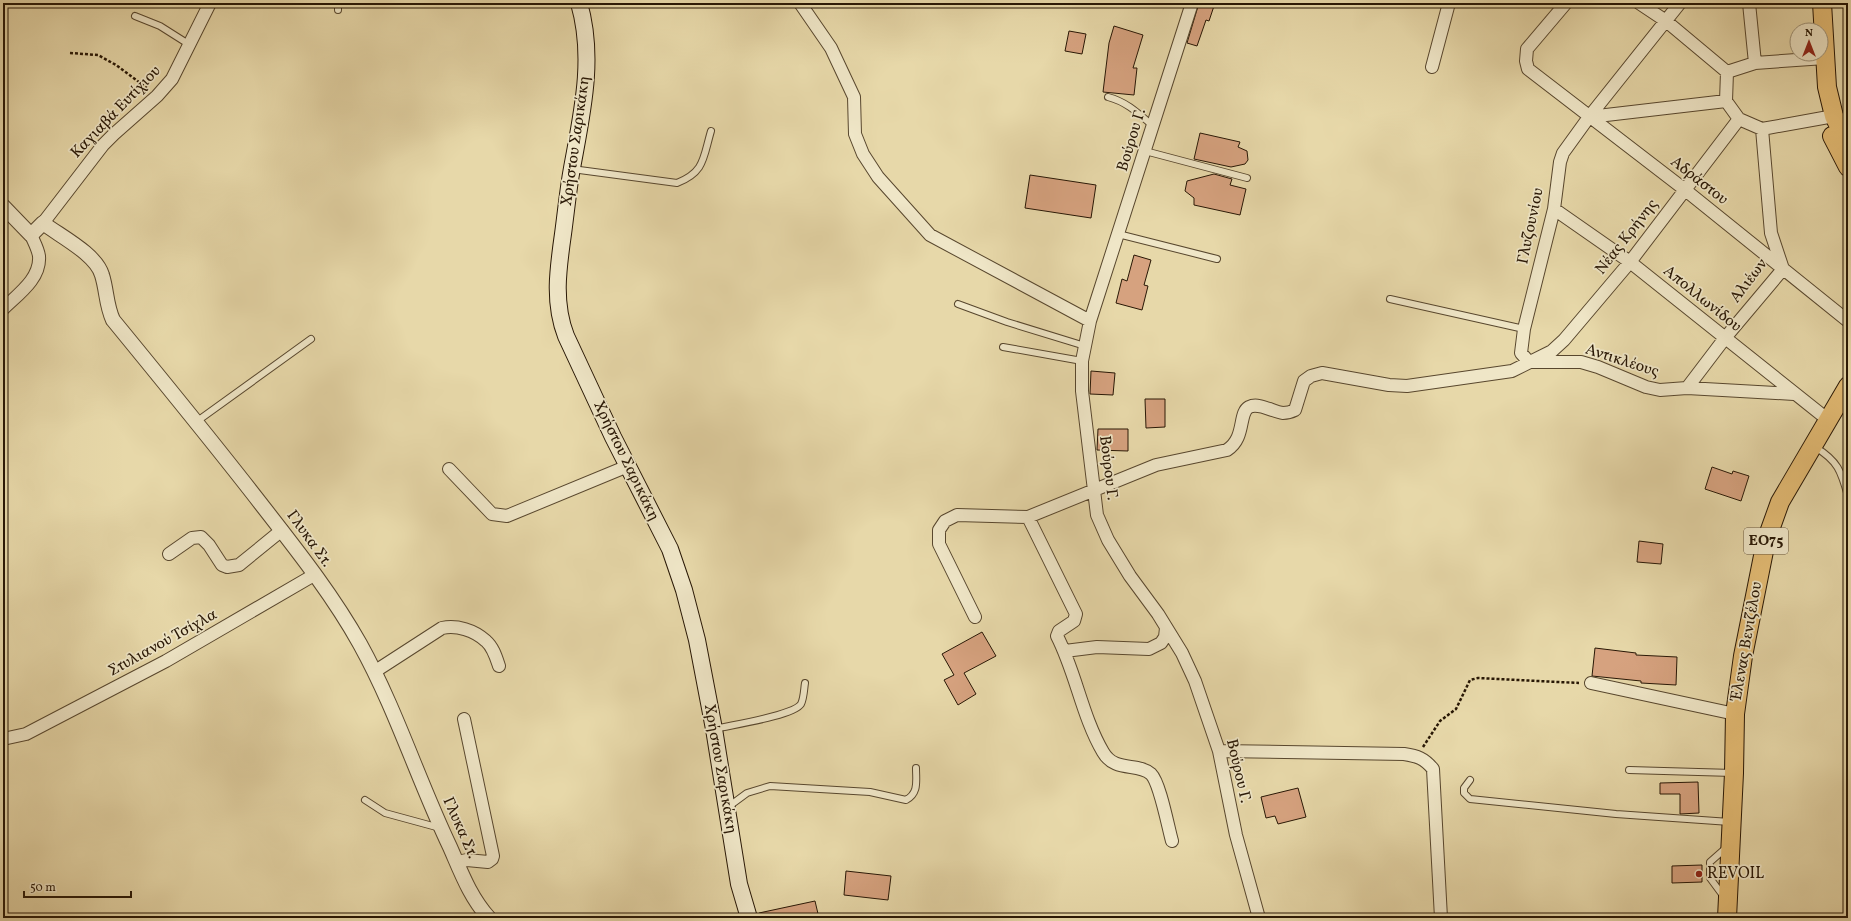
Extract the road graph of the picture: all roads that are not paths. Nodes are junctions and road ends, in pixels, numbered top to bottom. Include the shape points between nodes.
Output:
1 (210, 3) edge
2 (338, 3) edge
3 (579, 3) edge
4 (800, 3) edge
5 (1192, 3) edge
6 (1449, 3) edge
7 (1566, 3) edge
8 (1639, 3) edge
9 (1680, 3) edge
10 (1749, 3) edge
11 (1814, 3) edge
12 (1822, 3) edge
13 (338, 10) dead end
14 (135, 16) dead end
15 (1666, 21) junction
16 (1815, 22) edge
17 (1821, 22) edge
18 (190, 45) junction
19 (1789, 60) edge
20 (1818, 62) edge
21 (1820, 62) edge
22 (1755, 63) junction
23 (1432, 67) dead end
24 (1728, 72) junction
25 (1108, 97) dead end
26 (1726, 101) junction
27 (1589, 117) junction
28 (1828, 117) junction
29 (1738, 119) junction
30 (1153, 126) junction
31 (1762, 129) junction
32 (711, 131) dead end
33 (1848, 145) edge
34 (1145, 151) junction
35 (1848, 167) edge
36 (572, 169) junction
37 (1247, 178) dead end
38 (1684, 189) junction
39 (3, 206) edge
40 (1554, 209) junction
41 (43, 223) junction
42 (1118, 234) junction
43 (31, 235) junction
44 (1217, 259) dead end
45 (1630, 262) junction
46 (1783, 269) junction
47 (1390, 299) dead end
48 (958, 304) dead end
49 (3, 309) edge
50 (1090, 321) junction
51 (1848, 321) edge
52 (1524, 329) junction
53 (1725, 338) junction
54 (311, 339) dead end
55 (1085, 346) junction
56 (1003, 347) dead end
57 (1082, 361) junction
58 (1528, 362) junction
59 (1848, 386) edge
60 (1687, 388) junction
61 (1794, 394) junction
62 (1827, 419) junction
63 (196, 422) junction
64 (1813, 446) junction
65 (628, 466) junction
66 (448, 469) dead end
67 (1094, 490) junction
68 (1848, 496) edge
69 (1028, 517) junction
70 (282, 530) junction
71 (169, 554) dead end
72 (314, 575) junction
73 (975, 617) dead end
74 (1166, 628) junction
75 (1065, 651) junction
76 (499, 666) dead end
77 (374, 672) junction
78 (805, 683) dead end
79 (1590, 683) road end
80 (1735, 714) junction
81 (464, 719) dead end
82 (714, 729) junction
83 (3, 739) edge
84 (1219, 751) junction
85 (916, 768) dead end
86 (1629, 770) dead end
87 (1734, 773) junction
88 (1470, 780) dead end
89 (365, 800) dead end
90 (727, 808) junction
91 (1731, 822) junction
92 (441, 829) junction
93 (1172, 841) dead end
94 (457, 862) junction
95 (1727, 910) edge
96 (750, 917) edge
97 (489, 918) edge
98 (1259, 918) edge
99 (1441, 918) edge

1 - 18 street, Καγιαβά Ευτίχιου
2 - 13 lane
3 - 36 main road, Χρήστου Σαρικάκη via 586,31 587,56 584,107
4 - 50 street via 831,48 854,97 855,134 863,154 878,178 930,235
5 - 30 street, Βούρου Γ.
6 - 23 street
7 - 27 street, Αδράστου via 1527,49 1526,61 1528,69
8 - 15 street
9 - 15 street, Γλυζουνίου
10 - 22 street
11 - 16 main road
12 - 17 main road
14 - 18 lane via 160,26
15 - 24 street
15 - 27 street, Γλυζουνίου
18 - 41 street, Καγιαβά Ευτίχιου via 176,74 157,96 102,146
19 - 22 street
20 - 28 main road via 1815,91
21 - 28 main road via 1827,87
22 - 24 street
24 - 26 street
25 - 30 lane via 1130,106
26 - 27 street
26 - 29 street
27 - 38 street, Αδράστου
27 - 40 street, Γλυζουνίου via 1563,153
28 - 31 street
28 - 33 main road
28 - 35 main road
29 - 31 street
29 - 38 street, Νέας Κρήνης
30 - 34 street, Βούρου Γ.
31 - 46 street, Αλιέων via 1771,233
32 - 36 lane via 701,167 690,178 677,183
34 - 37 lane
34 - 42 street, Βούρου Γ.
36 - 65 main road, Χρήστου Σαρικάκη via 557,277 560,319
38 - 45 street, Νέας Κρήνης
38 - 46 street, Αδράστου
39 - 43 street
40 - 45 street, Απολλωνίδου
40 - 52 street, Γλυζουνίου
41 - 43 street, Καγιαβά Ευτίχιου
41 - 63 street, Γλυκα Στ. via 94,262 102,275 106,302 113,320
42 - 44 lane
42 - 50 street, Βούρου Γ.
43 - 49 street via 39,255 39,266 30,282
45 - 53 street, Απολλωνίδου
45 - 58 street, Νέας Κρήνης via 1564,340 1552,351
46 - 51 street, Αδράστου
46 - 53 street, Αλιέων
47 - 52 lane
48 - 55 lane
50 - 55 street, Βούρου Γ.
52 - 58 street, Γλυζουνίου via 1520,349
53 - 60 street, Αλιέων
53 - 61 street, Απολλωνίδου
54 - 63 lane
55 - 57 street, Βούρου Γ.
56 - 57 lane
57 - 67 street, Βούρου Γ. via 1082,391
58 - 60 street, Αντικλέους via 1581,362 1646,387 1660,390
58 - 67 street, Νέας Κρήνης via 1512,371 1407,386 1322,373 1311,376 1304,381 1295,410 1282,413 1258,406 1250,407 1244,412 1238,439 1234,446 1227,450 1156,465
59 - 62 main road, Έλενας Βενιζέλου / ΕΟ75
60 - 61 street, Αντικλέους
61 - 62 street, Απολλωνίδου
62 - 64 main road, Έλενας Βενιζέλου / ΕΟ75
63 - 70 street, Γλυκα Στ.
64 - 68 lane via 1837,464
64 - 80 main road, Έλενας Βενιζέλου / ΕΟ75 via 1780,502 1766,540 1743,656
65 - 66 street via 502,517 492,514
65 - 82 main road, Χρήστου Σαρικάκη via 670,549 684,590 697,640
67 - 69 street
67 - 74 street, Βούρου Γ. via 1097,515 1108,540
69 - 73 street via 957,515 945,521 939,530 939,544
69 - 75 street via 1076,614 1074,621 1057,633
70 - 71 street via 239,565 233,567 222,565 201,537 192,538
70 - 72 street, Γλυκα Στ.
72 - 77 street, Γλυκα Στ. via 339,610
72 - 83 street, Στυλιανού Τσίχλα via 166,661 26,734
74 - 75 street via 1162,643 1149,649 1102,647
74 - 84 street, Βούρου Γ. via 1182,653 1195,681
75 - 93 street via 1082,706 1104,754 1121,766 1146,771 1152,775 1157,784
76 - 77 street via 493,649 486,640 465,629 452,626 442,628
77 - 92 street, Γλυκα Στ. via 409,748
78 - 82 lane via 803,699 798,707 782,714
79 - 80 street
80 - 87 main road, Έλενας Βενιζέλου / ΕΟ75
81 - 94 street via 493,856 488,862
82 - 90 main road, Χρήστου Σαρικάκη
84 - 98 street, Βούρου Γ. via 1236,835
84 - 99 street via 1404,754 1418,756 1427,761 1433,769
85 - 90 lane via 916,790 906,800 870,792 770,786 747,793
86 - 87 lane
87 - 91 main road, Έλενας Βενιζέλου / ΕΟ75
88 - 91 lane via 1464,788 1464,793 1470,799 1616,814
89 - 92 lane via 385,813
90 - 96 main road, Χρήστου Σαρικάκη via 739,884
91 - 95 main road, Έλενας Βενιζέλου / ΕΟ75
92 - 94 street, Γλυκα Στ.
94 - 97 street, Γλυκα Στ. via 471,894

